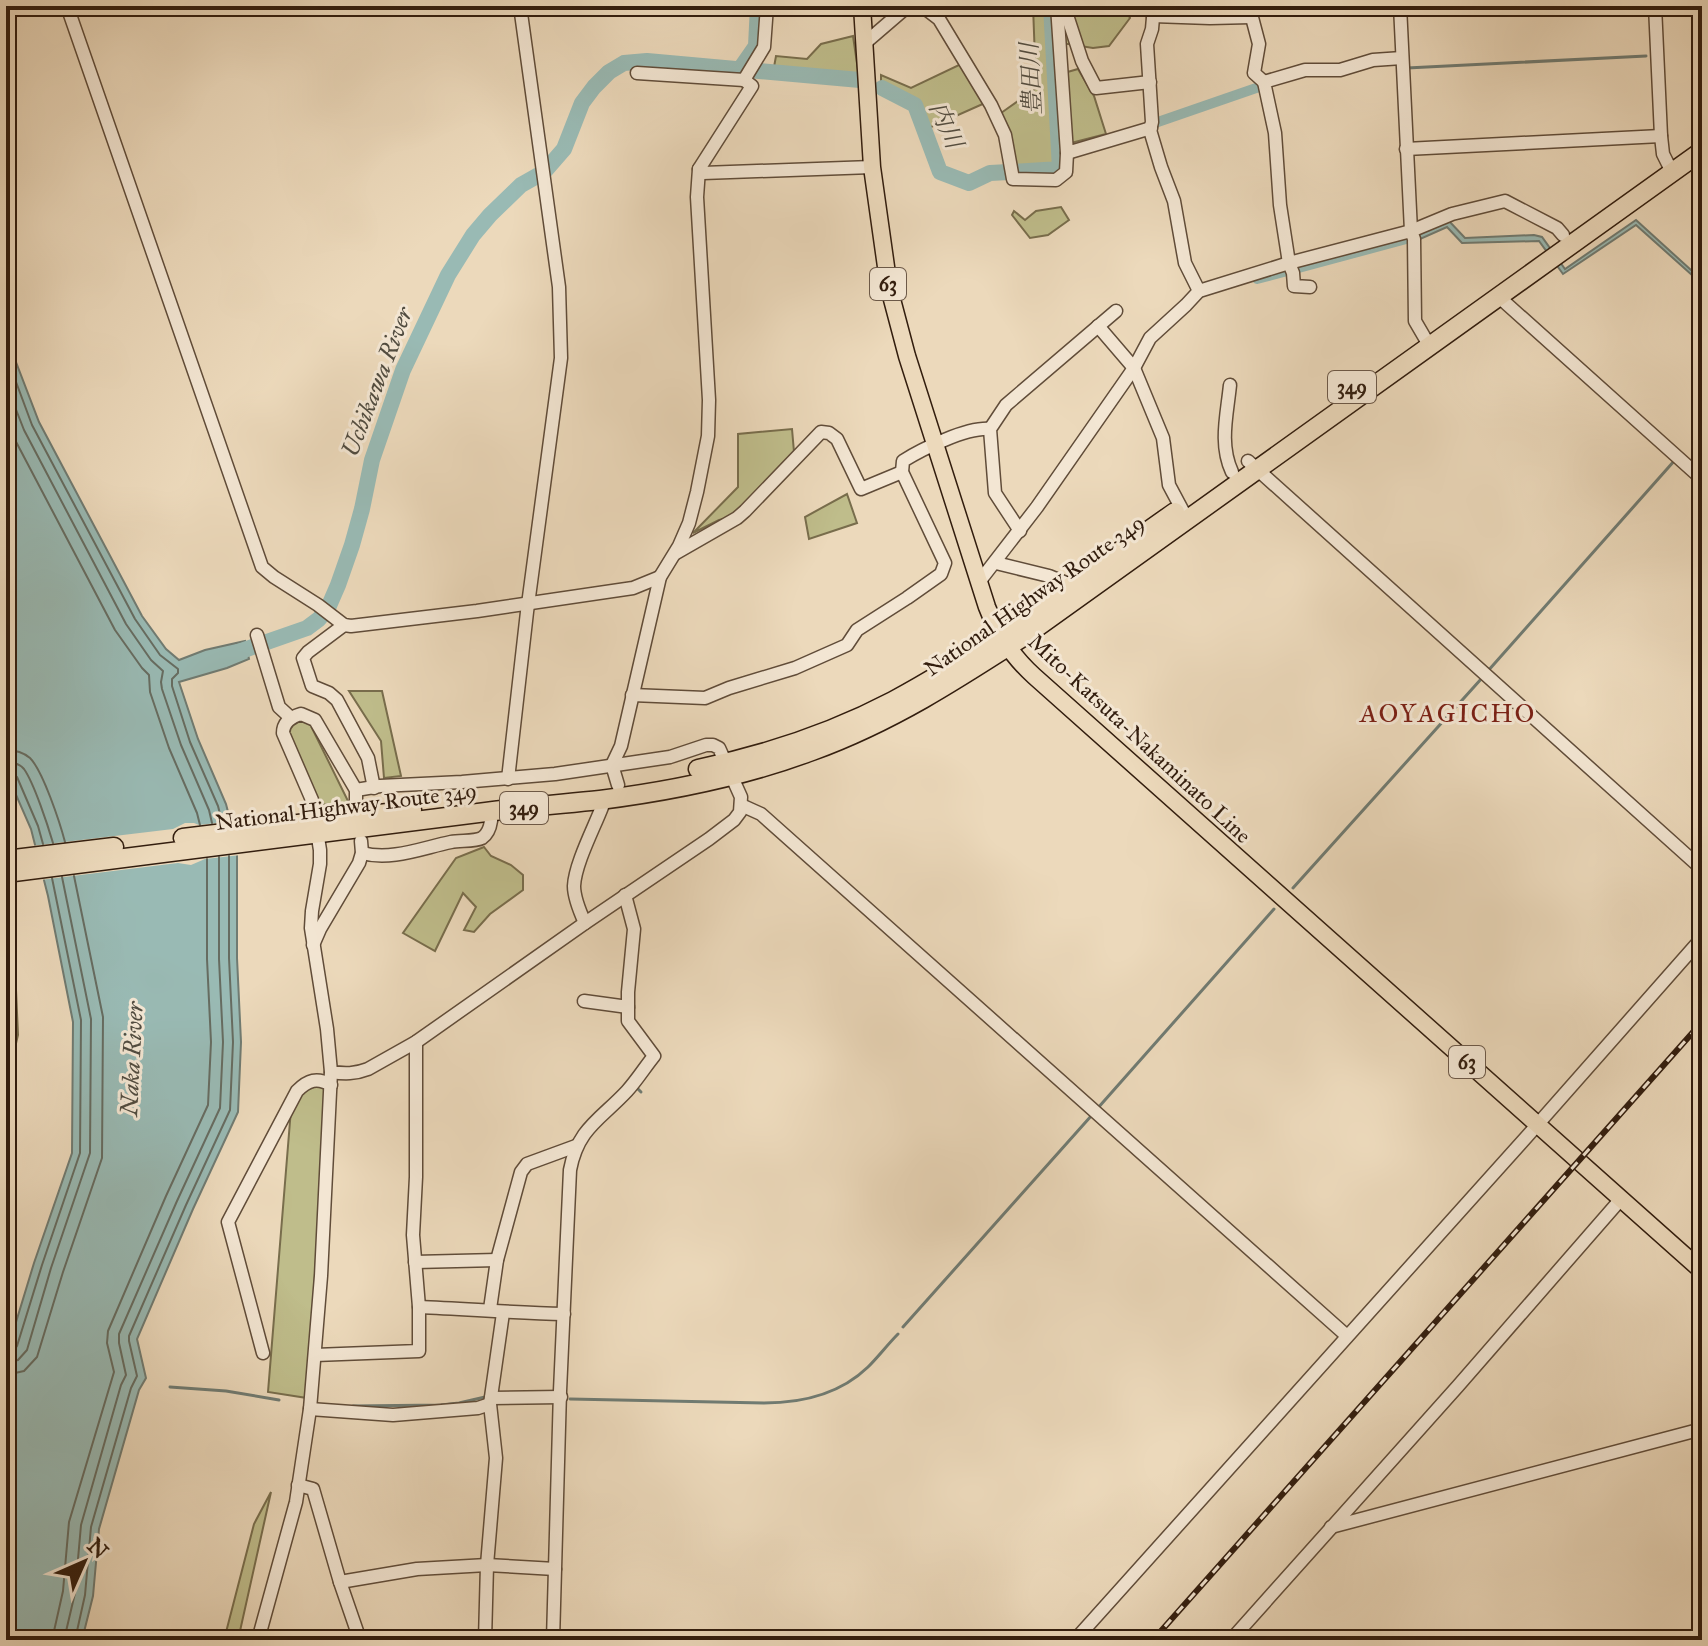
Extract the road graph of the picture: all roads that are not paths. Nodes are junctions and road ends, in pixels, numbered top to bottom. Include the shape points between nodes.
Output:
1 (67, 6) edge
2 (520, 6) edge
3 (767, 6) edge
4 (862, 6) edge
5 (908, 6) edge
6 (922, 6) edge
7 (1057, 6) edge
8 (1400, 6) edge
9 (1655, 6) edge
10 (1153, 11) edge
11 (1210, 12) edge
12 (1250, 12) edge
13 (865, 43) junction
14 (1402, 58) junction
15 (637, 73) dead end
16 (745, 77) junction
17 (1150, 82) junction
18 (1264, 82) junction
19 (1151, 128) junction
20 (1661, 136) junction
21 (1702, 137) edge
22 (1406, 149) junction
23 (1702, 151) edge
24 (1067, 153) junction
25 (872, 167) junction
26 (1669, 167) junction
27 (699, 169) junction
28 (1411, 231) junction
29 (1563, 235) junction
30 (1291, 268) junction
31 (1310, 287) dead end
32 (1199, 291) junction
33 (1499, 297) junction
34 (1116, 311) dead end
35 (1098, 326) junction
36 (1426, 341) junction
37 (1134, 368) junction
38 (1230, 385) dead end
39 (990, 429) junction
40 (936, 444) junction
41 (1253, 465) junction
42 (902, 472) junction
43 (1232, 472) junction
44 (1702, 479) edge
45 (1184, 513) junction
46 (1020, 531) junction
47 (673, 555) junction
48 (996, 563) junction
49 (660, 577) junction
50 (979, 582) junction
51 (1071, 585) junction
52 (528, 604) junction
53 (344, 625) junction
54 (257, 635) dead end
55 (1004, 641) junction
56 (632, 695) junction
57 (291, 718) junction
58 (612, 765) junction
59 (729, 769) junction
60 (508, 779) junction
61 (618, 785) junction
62 (374, 788) junction
63 (356, 790) junction
64 (603, 799) junction
65 (356, 804) dead end
66 (741, 805) junction
67 (491, 821) dead end
68 (315, 828) junction
69 (294, 830) junction
70 (6, 860) edge
71 (1702, 869) edge
72 (6, 873) edge
73 (625, 895) junction
74 (585, 923) junction
75 (1702, 938) edge
76 (313, 945) junction
77 (584, 1001) dead end
78 (628, 1007) junction
79 (416, 1042) junction
80 (331, 1079) junction
81 (1537, 1124) junction
82 (576, 1146) junction
83 (1621, 1199) junction
84 (497, 1260) junction
85 (415, 1262) junction
86 (1702, 1271) edge
87 (419, 1307) junction
88 (496, 1311) junction
89 (564, 1314) junction
90 (1347, 1336) junction
91 (263, 1353) dead end
92 (315, 1355) junction
93 (561, 1397) junction
94 (491, 1401) junction
95 (310, 1409) junction
96 (1702, 1429) edge
97 (298, 1485) junction
98 (1331, 1527) junction
99 (487, 1565) junction
100 (555, 1569) junction
101 (340, 1582) junction
102 (553, 1638) edge
103 (258, 1640) edge
104 (360, 1640) edge
105 (485, 1640) edge
106 (577, 1640) edge
107 (1075, 1640) edge
108 (1231, 1640) edge

1 - 53 street via 262,567
2 - 52 street via 559,287 561,358
3 - 16 street via 764,47
4 - 13 main road, Mito-Katsuta-Nakaminato Line / 63
5 - 13 street
6 - 24 street via 939,19 991,105 1005,135 1013,179 1056,180 1066,172
7 - 17 street via 1067,15 1096,88
7 - 24 street
8 - 14 street
9 - 20 street
10 - 11 street
10 - 17 street via 1147,44
11 - 12 street
12 - 18 street via 1259,44 1254,73
13 - 25 main road, Mito-Katsuta-Nakaminato Line / 63
14 - 18 street via 1340,70 1305,70
14 - 22 street
15 - 16 street
16 - 27 street via 752,86
17 - 19 street
18 - 30 street
19 - 24 street
19 - 32 street via 1174,201 1185,263
20 - 22 street
20 - 26 street
21 - 26 highway, National Highway Route 349 / 349
22 - 28 street
23 - 26 highway, National Highway Route 349 / 349
25 - 27 street via 703,173
25 - 40 main road, Mito-Katsuta-Nakaminato Line / 63 via 889,288
26 - 29 highway, National Highway Route 349 / 349
26 - 33 highway, National Highway Route 349 / 349
27 - 47 street via 708,436 689,523
28 - 29 street via 1505,201
28 - 30 street
28 - 36 street via 1415,321
29 - 36 highway, National Highway Route 349 / 349
30 - 31 street via 1294,286
30 - 32 street
32 - 37 street via 1150,338
33 - 36 highway, National Highway Route 349 / 349
33 - 44 street
34 - 35 street
35 - 37 street
35 - 39 street via 1006,405
36 - 41 highway, National Highway Route 349 / 349
37 - 45 street via 1163,438 1169,485
37 - 46 street
38 - 43 street via 1224,446
39 - 40 street
39 - 46 street via 995,493
40 - 42 street via 903,461
40 - 50 main road, Mito-Katsuta-Nakaminato Line / 63
41 - 43 highway, National Highway Route 349 / 349
41 - 45 highway, National Highway Route 349 / 349
41 - 71 street
42 - 47 street via 861,489 837,439 821,432 737,518
42 - 56 street via 945,563 941,574 857,630 847,645 795,668 705,698
43 - 45 highway, National Highway Route 349 / 349
45 - 51 highway, National Highway Route 349 / 349
45 - 55 highway, National Highway Route 349 / 349
46 - 48 street
47 - 49 street
48 - 50 street
48 - 51 street
49 - 52 street via 633,588
49 - 56 street
50 - 55 main road, Mito-Katsuta-Nakaminato Line / 63
51 - 55 highway, National Highway Route 349 / 349
52 - 53 street
52 - 60 street
53 - 62 street via 303,658 312,686 337,700 356,734
54 - 57 street via 279,707
55 - 59 highway, National Highway Route 349 / 349 via 858,718
55 - 81 main road, Mito-Katsuta-Nakaminato Line / 63 via 1034,676
56 - 58 street
57 - 63 street via 301,714 315,720
57 - 68 street via 283,733 312,800
58 - 59 street via 713,745
58 - 60 street
58 - 61 street
59 - 61 highway, National Highway Route 349 / 349
59 - 64 highway, National Highway Route 349 / 349
59 - 66 street
60 - 62 street
61 - 68 highway, National Highway Route 349 / 349
62 - 63 street
63 - 65 street
64 - 68 highway, National Highway Route 349 / 349
64 - 74 street via 574,888
66 - 73 street via 725,827
66 - 90 street via 761,814
67 - 76 street via 481,839 373,856 361,847 355,872
68 - 69 highway, National Highway Route 349 / 349
68 - 76 street via 321,857 312,911
69 - 70 highway, National Highway Route 349 / 349
69 - 72 highway, National Highway Route 349 / 349
73 - 74 street
73 - 78 street via 634,929
74 - 79 street
75 - 81 street
76 - 80 street
77 - 78 street
78 - 82 street via 628,1021 654,1056
79 - 80 street via 360,1073
79 - 85 street
80 - 91 street via 307,1081 297,1091 228,1222
80 - 92 street
81 - 83 main road, Mito-Katsuta-Nakaminato Line / 63
81 - 90 street
82 - 84 street via 527,1164 521,1172
82 - 89 street via 570,1170
83 - 86 main road, Mito-Katsuta-Nakaminato Line / 63
83 - 98 street
84 - 85 street
84 - 88 street
85 - 87 street
87 - 88 street
87 - 92 street via 419,1351
88 - 89 street
88 - 94 street
89 - 93 street
90 - 107 street
92 - 95 street
93 - 94 street
93 - 100 street
94 - 95 street via 478,1408 393,1415
94 - 99 street via 496,1458
95 - 97 street
96 - 98 street
97 - 101 street via 313,1489
97 - 103 street
98 - 108 street
99 - 100 street
99 - 101 street via 417,1569
99 - 105 street
100 - 102 street
101 - 104 street
102 - 106 street

